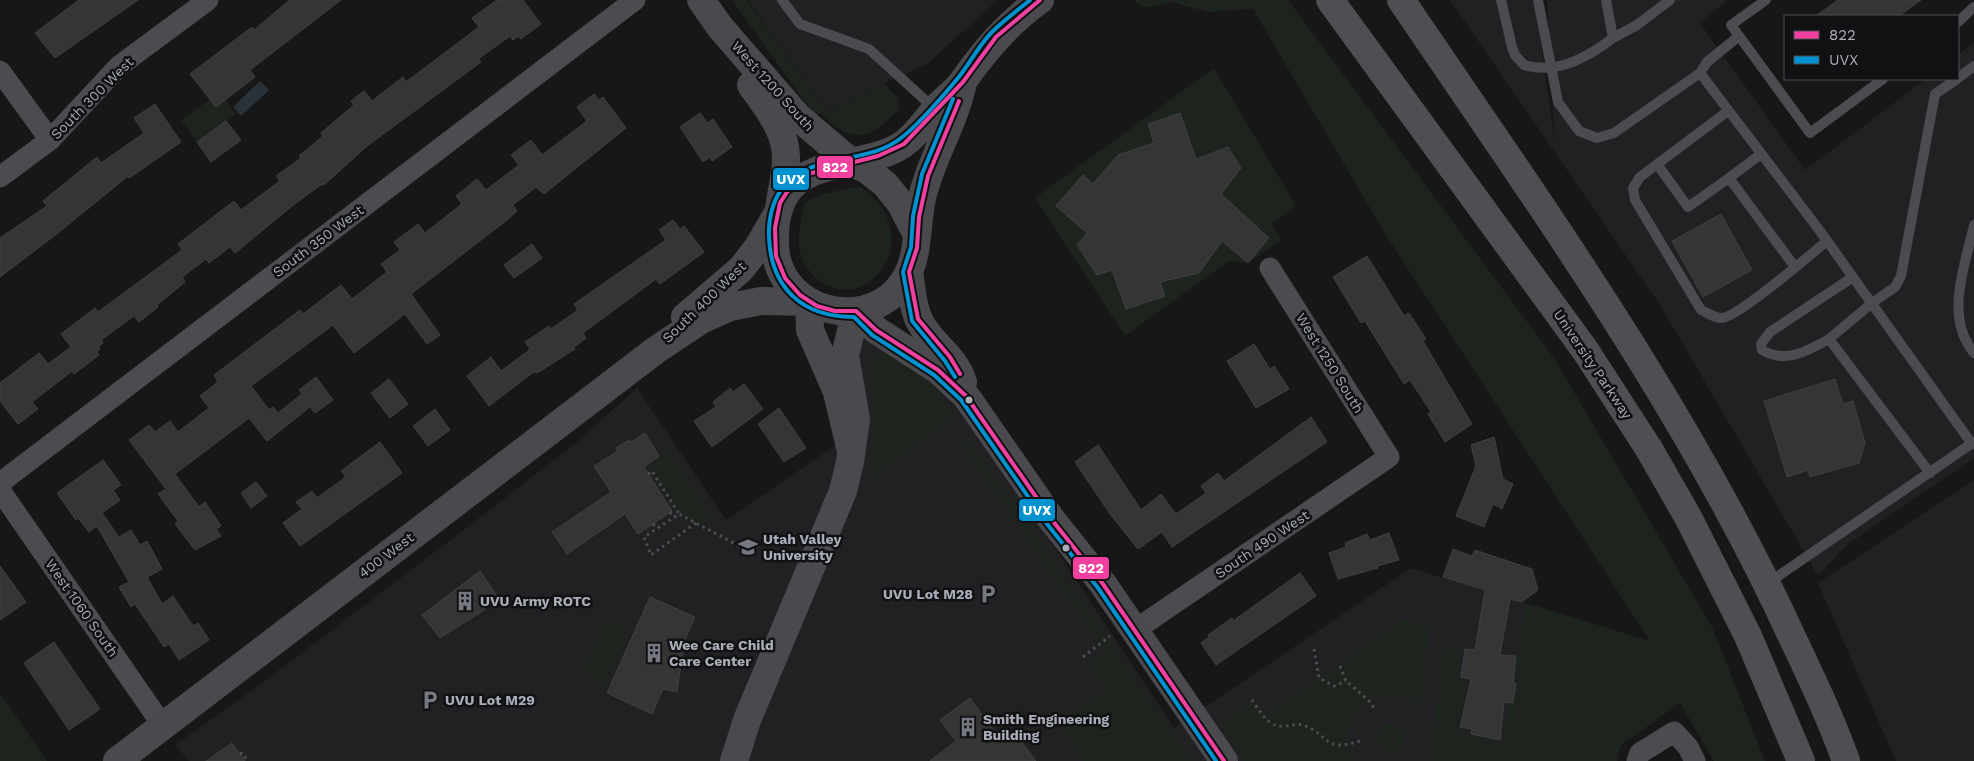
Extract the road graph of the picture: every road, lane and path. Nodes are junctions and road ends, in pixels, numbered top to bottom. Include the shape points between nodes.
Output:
1 (208, 0) edge
2 (635, 0) edge
3 (701, 0) edge
4 (782, 0) edge
5 (1330, 0) edge
6 (1401, 0) edge
7 (1501, 0) edge
8 (1538, 0) edge
9 (1606, 0) edge
10 (1670, 0) edge
11 (1766, 0) edge
12 (1028, 3) edge
13 (1974, 7) edge
14 (1959, 21) edge
15 (720, 27) junction
16 (1739, 36) junction
17 (1613, 38) junction
18 (1974, 66) edge
19 (1552, 68) junction
20 (0, 70) edge
21 (1700, 73) junction
22 (1959, 77) edge
23 (1882, 80) edge
24 (1954, 80) edge
25 (962, 82) junction
26 (936, 110) junction
27 (1728, 111) junction
28 (50, 140) junction
29 (1761, 154) junction
30 (851, 162) junction
31 (1657, 164) junction
32 (0, 177) edge
33 (1729, 178) junction
34 (778, 209) junction
35 (1974, 225) edge
36 (917, 235) junction
37 (1827, 241) junction
38 (1270, 268) dead end
39 (1795, 268) junction
40 (910, 272) junction
41 (1853, 277) junction
42 (809, 302) junction
43 (1872, 303) junction
44 (856, 311) junction
45 (1829, 339) junction
46 (656, 350) junction
47 (1974, 353) edge
48 (966, 396) junction
49 (1973, 443) edge
50 (851, 451) junction
51 (1390, 457) joint
52 (1930, 473) junction
53 (648, 474) dead end
54 (0, 483) edge
55 (0, 490) edge
56 (670, 512) dead end
57 (679, 514) junction
58 (674, 517) junction
59 (653, 524) dead end
60 (696, 524) junction
61 (657, 528) junction
62 (739, 546) dead end
63 (1768, 583) junction
64 (1122, 633) junction
65 (1314, 649) dead end
66 (1083, 657) dead end
67 (681, 665) dead end
68 (697, 666) dead end
69 (1340, 666) dead end
70 (1346, 681) junction
71 (1252, 700) dead end
72 (1376, 710) dead end
73 (163, 726) junction
74 (1360, 741) dead end
75 (240, 754) dead end
76 (117, 761) edge
77 (248, 761) edge
78 (734, 761) edge
79 (1224, 761) edge
80 (1637, 761) edge
81 (1695, 761) edge
82 (1801, 761) edge
83 (1846, 761) edge

1 - 28 street, South 300 West via 119,66
2 - 54 street, South 350 West
3 - 15 main road, West 1200 South
4 - 26 lane via 800,24 869,49
5 - 82 main road, University Parkway via 1585,350 1649,449 1688,517 1748,636
6 - 63 main road via 1625,332 1694,446
7 - 19 lane via 1515,55 1524,65
8 - 19 lane
9 - 17 lane
10 - 17 lane
11 - 16 lane via 1731,25
12 - 25 main road via 984,51
13 - 14 lane
15 - 30 main road, West 1200 South via 798,117
15 - 34 main road, West 1200 South via 736,62 775,121 783,139 786,160
16 - 21 lane via 1707,62
16 - 23 lane via 1810,133
17 - 19 lane via 1591,55
18 - 22 lane
19 - 21 lane via 1558,102 1579,130 1597,138 1614,133
20 - 28 street
21 - 27 lane
24 - 43 lane via 1935,94 1901,276 1895,287
25 - 26 main road
25 - 36 main road via 956,112 928,176
26 - 30 main road via 904,144 892,151
27 - 29 lane
27 - 31 lane
28 - 32 street, South 300 West
29 - 33 lane
29 - 37 lane
30 - 34 main road via 808,174 793,185
30 - 36 main road via 885,184 901,204
31 - 33 lane via 1688,207
31 - 39 lane via 1640,177 1633,188 1635,200 1701,310 1715,318 1724,318
33 - 39 lane
34 - 42 main road via 776,256 792,287
34 - 46 main road, South 400 West via 758,247 741,269 681,321
35 - 47 lane via 1958,302 1958,324 1966,344
36 - 40 main road
37 - 39 lane
37 - 41 lane
38 - 51 street, West 1250 South
40 - 44 main road via 889,297
40 - 48 main road via 918,319 957,367
41 - 43 lane
41 - 45 lane via 1770,332 1761,344 1762,350 1773,357 1803,353
42 - 44 main road via 836,311
42 - 46 main road, South 400 West via 761,301 730,307 702,320
42 - 50 main road via 810,330 837,392
43 - 45 lane
43 - 49 lane
44 - 48 main road via 876,330 938,370
44 - 50 main road via 845,355 855,406
45 - 52 lane
46 - 73 main road, 400 West
48 - 64 main road via 1052,520 1086,561
49 - 52 lane
50 - 78 main road via 842,491 747,720
51 - 64 street, South 490 West
52 - 63 lane
53 - 57 path via 652,471
55 - 73 street, West 1060 South
56 - 58 path
57 - 58 path
57 - 60 path
58 - 61 path
59 - 61 path
60 - 61 path via 651,555 644,537
60 - 62 path
63 - 83 main road
64 - 66 path
64 - 79 main road
65 - 70 path via 1319,678 1334,686
67 - 68 path
69 - 70 path
70 - 72 path
71 - 74 path via 1270,723 1282,727 1304,726 1326,742 1338,746
73 - 76 main road, 400 West
75 - 77 path
80 - 81 street via 1640,753 1674,732 1688,747

